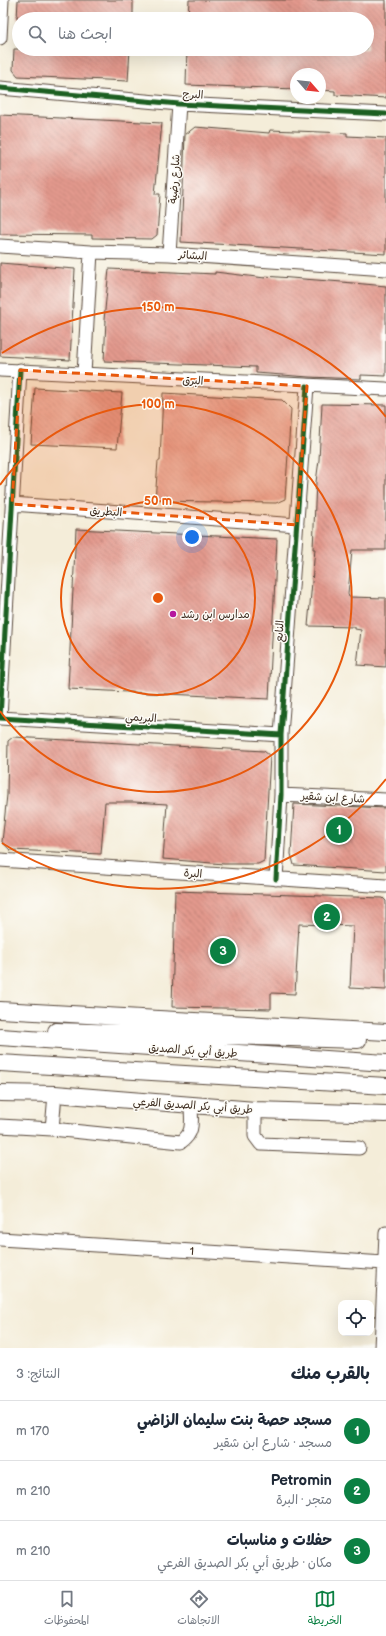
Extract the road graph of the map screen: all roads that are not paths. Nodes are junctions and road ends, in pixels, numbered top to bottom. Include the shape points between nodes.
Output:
1 (2, 0) edge
2 (0, 38) edge
3 (0, 88) edge
4 (179, 104) junction
5 (386, 114) edge
6 (0, 246) edge
7 (91, 252) junction
8 (168, 254) junction
9 (386, 269) edge
10 (0, 370) edge
11 (20, 370) junction
12 (84, 374) junction
13 (307, 386) junction
14 (386, 389) edge
15 (12, 504) junction
16 (297, 525) junction
17 (0, 718) edge
18 (281, 735) junction
19 (281, 795) junction
20 (386, 800) edge
21 (0, 860) edge
22 (276, 879) junction
23 (386, 886) edge
24 (0, 1010) edge
25 (0, 1030) edge
26 (386, 1032) edge
27 (0, 1038) edge
28 (386, 1041) edge
29 (0, 1063) edge
30 (386, 1063) edge
31 (386, 1086) edge
32 (0, 1088) edge
33 (0, 1093) edge
34 (55, 1094) junction
35 (191, 1105) junction
36 (255, 1110) junction
37 (386, 1114) edge
38 (0, 1126) edge
39 (52, 1129) junction
40 (359, 1148) dead end
41 (386, 1233) edge
42 (0, 1239) edge
43 (385, 1272) edge
44 (380, 1348) edge

1 - 2 street
3 - 4 street, البرج
4 - 5 street, البرج
4 - 8 street, شارع رضية
6 - 7 street, البشائر
7 - 8 street, البشائر
7 - 12 street
8 - 9 street, البشائر
10 - 11 street, البرق
11 - 12 street, البرق
11 - 15 street
12 - 13 street, البرق
13 - 14 street, البرق
13 - 16 street, النابع
15 - 16 street, البطريق
15 - 17 street
16 - 18 street, النابع
17 - 18 street, البريمي
18 - 19 street, النابع
19 - 20 street, شارع ابن شقير
19 - 22 street, النابع
21 - 22 street, البرة
22 - 23 street, البرة
24 - 26 main road
25 - 28 main road
27 - 30 main road, طريق أبي بكر الصديق
29 - 31 main road
32 - 34 main road
33 - 34 main road, طريق أبي بكر الصديق الفرعي
34 - 35 main road, طريق أبي بكر الصديق الفرعي
34 - 39 street
35 - 36 main road, طريق أبي بكر الصديق الفرعي
35 - 39 street via 191,1130 189,1137 181,1142
36 - 37 main road, طريق أبي بكر الصديق الفرعي
36 - 40 street via 255,1136 261,1144
38 - 39 street
41 - 43 street
42 - 43 street, 1
43 - 44 street

